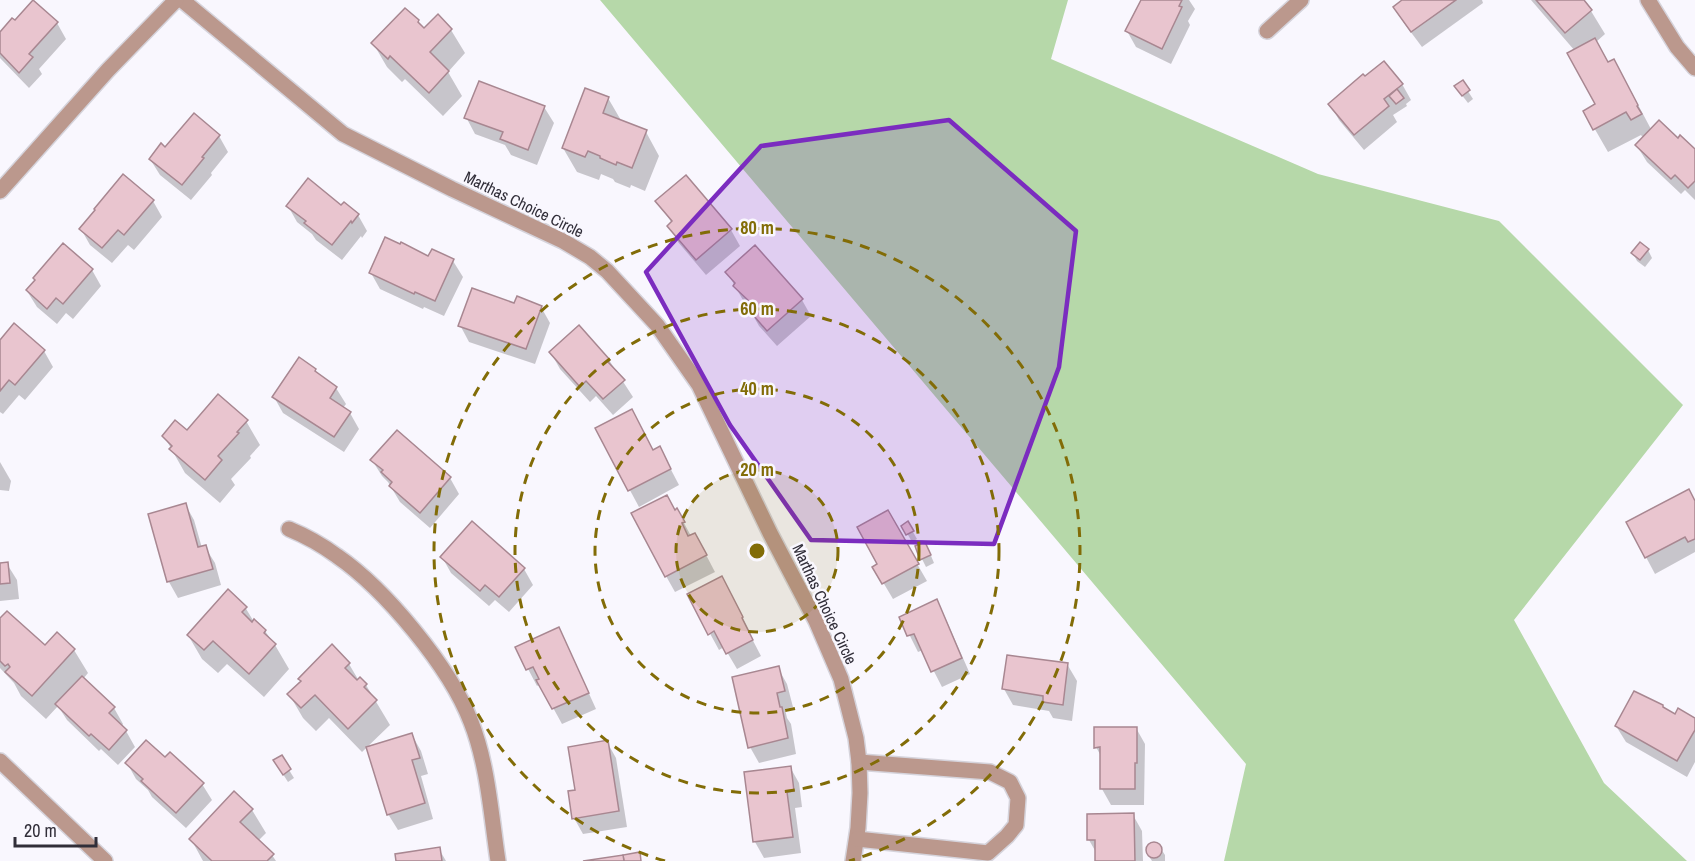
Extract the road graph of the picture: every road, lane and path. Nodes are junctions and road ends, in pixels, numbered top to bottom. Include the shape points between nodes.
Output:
1 (176, 0) edge
2 (182, 0) edge
3 (1301, 0) edge
4 (1648, 0) edge
5 (1267, 31) dead end
6 (1695, 68) edge
7 (0, 191) edge
8 (289, 529) dead end
9 (0, 761) edge
10 (859, 762) junction
11 (856, 839) junction
12 (105, 861) edge
13 (498, 861) edge
14 (852, 861) edge

1 - 7 street
2 - 10 street, Marthas Choice Circle via 343,134 563,240 590,257 657,325 699,385 816,621 841,679
3 - 5 street
4 - 6 street
8 - 13 street via 337,555 358,572 413,630 448,677 471,721 478,745
9 - 12 street
10 - 11 street, Marthas Choice Circle
10 - 11 street via 990,772 1010,782 1018,798 1016,825 988,853
11 - 14 street, Marthas Choice Circle

